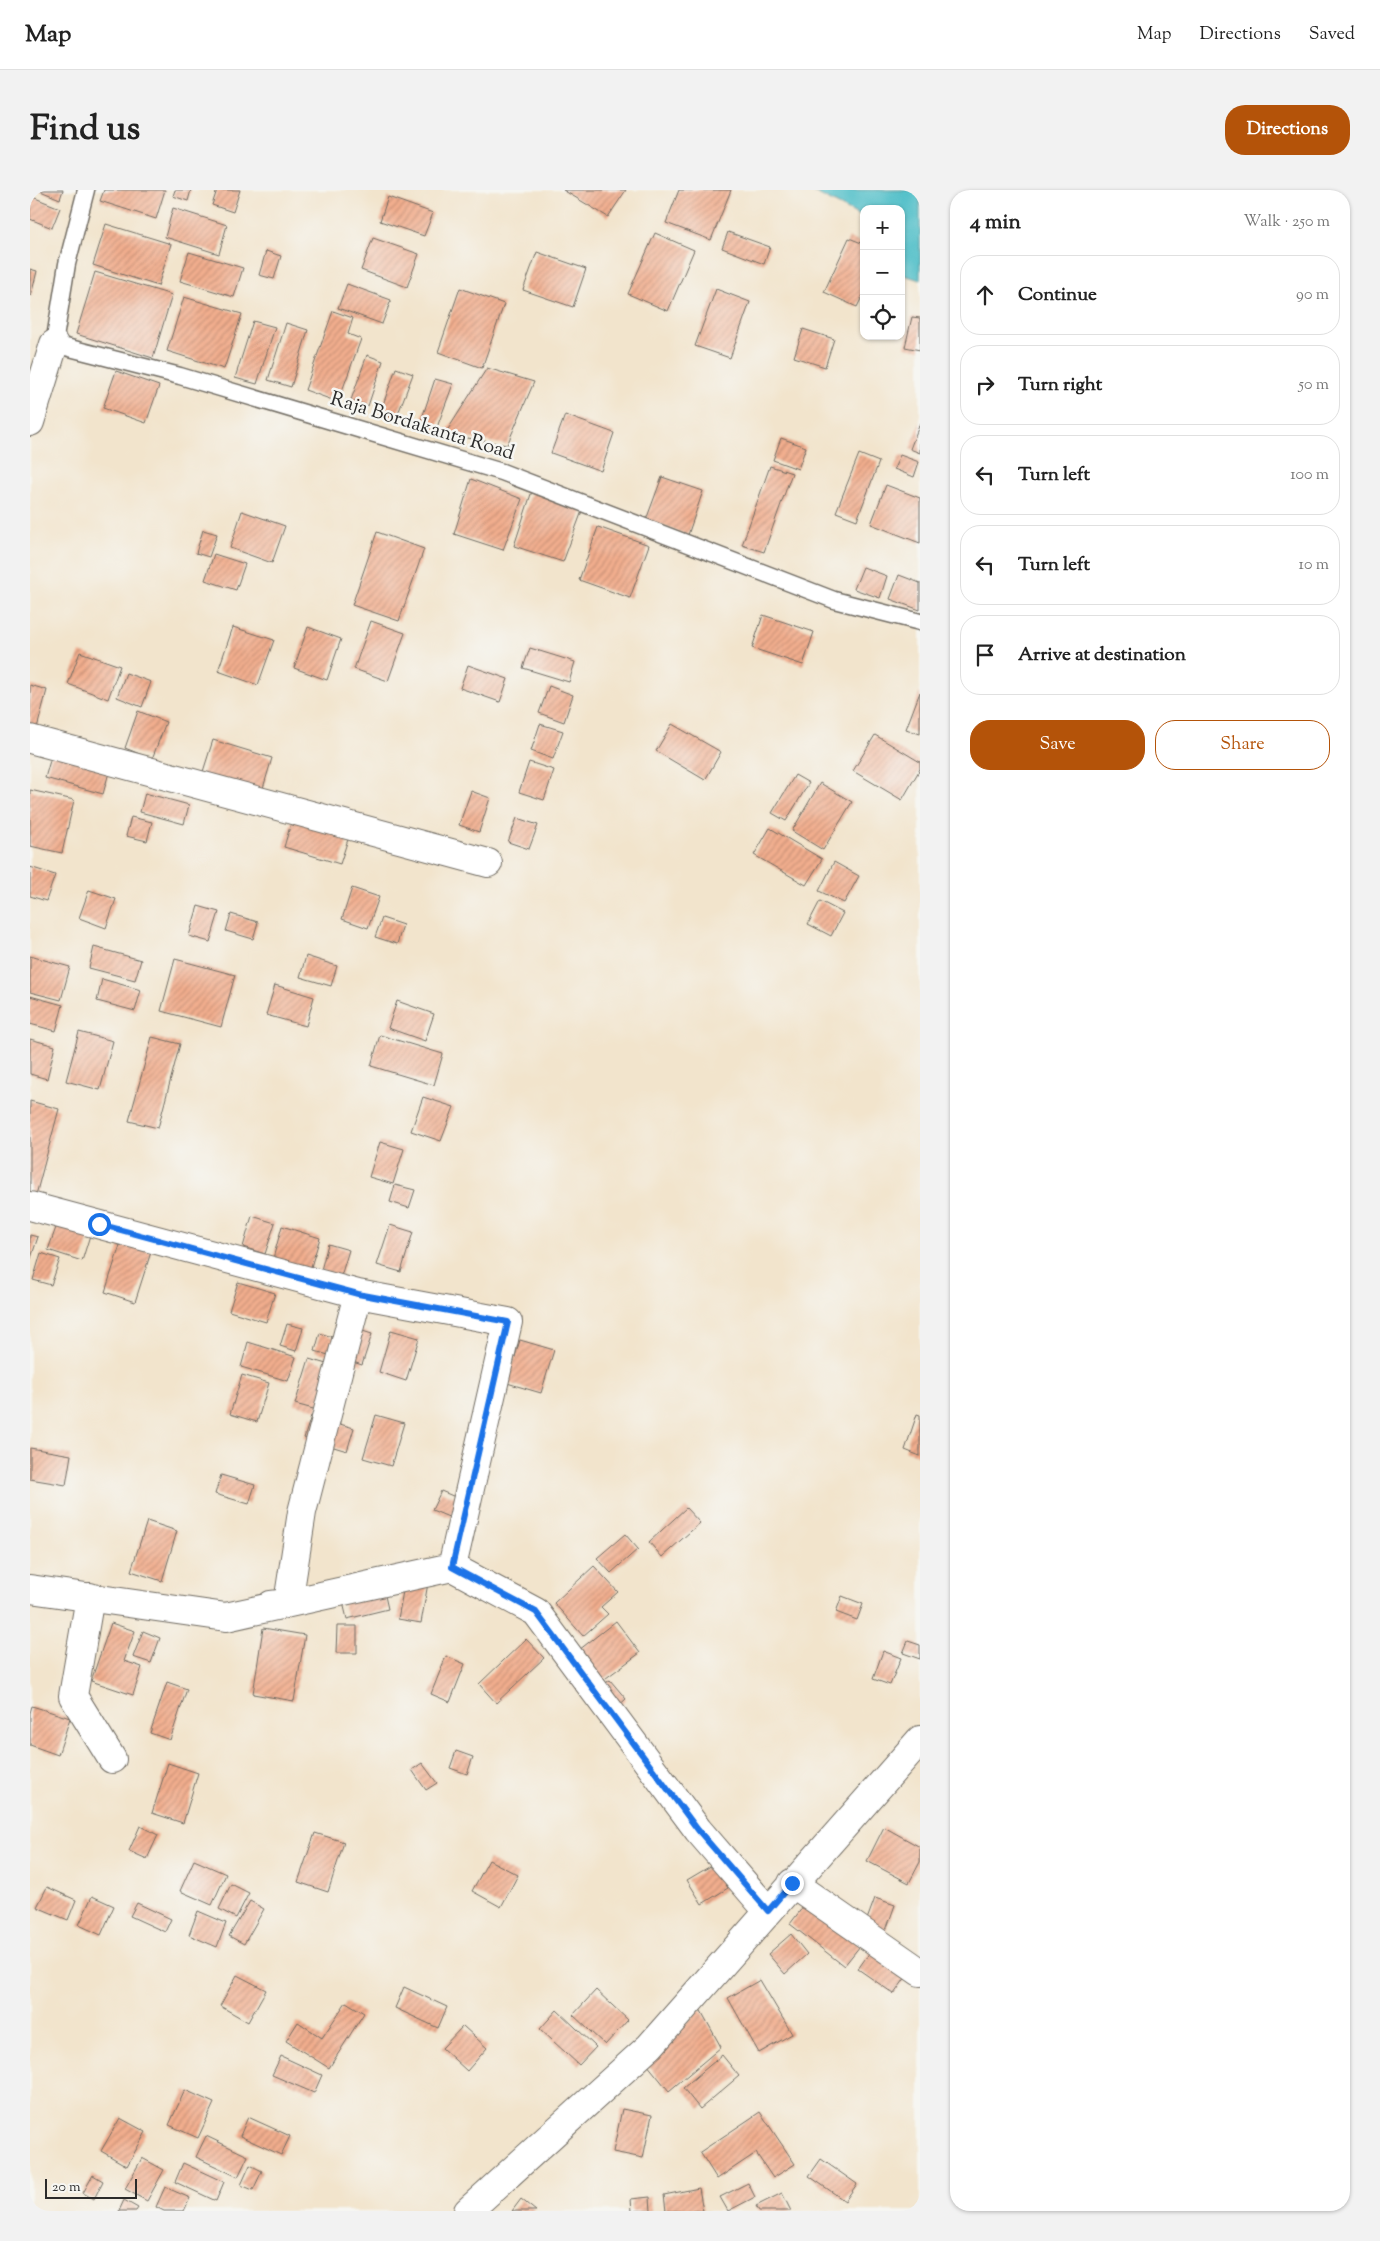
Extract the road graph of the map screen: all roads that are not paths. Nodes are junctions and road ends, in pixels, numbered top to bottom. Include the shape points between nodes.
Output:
1 (86, 190) edge
2 (54, 344) junction
3 (30, 422) edge
4 (920, 622) edge
5 (30, 739) edge
6 (488, 863) dead end
7 (30, 1206) edge
8 (358, 1294) junction
9 (452, 1567) junction
10 (30, 1589) edge
11 (90, 1597) junction
12 (288, 1603) junction
13 (920, 1740) edge
14 (112, 1759) dead end
15 (792, 1883) junction
16 (768, 1911) junction
17 (920, 1972) edge
18 (468, 2211) edge

1 - 2 lane via 67,264
2 - 3 street
2 - 4 lane, Raja Bordakanta Road via 180,376 502,472 834,600
5 - 6 street
7 - 8 street
8 - 9 street via 508,1322
8 - 12 street via 302,1512
9 - 12 street
9 - 16 street via 536,1612 698,1830
10 - 11 street
11 - 12 street via 210,1614
11 - 14 street via 74,1696
13 - 15 street
15 - 16 street
15 - 17 street
16 - 18 street via 650,2046

